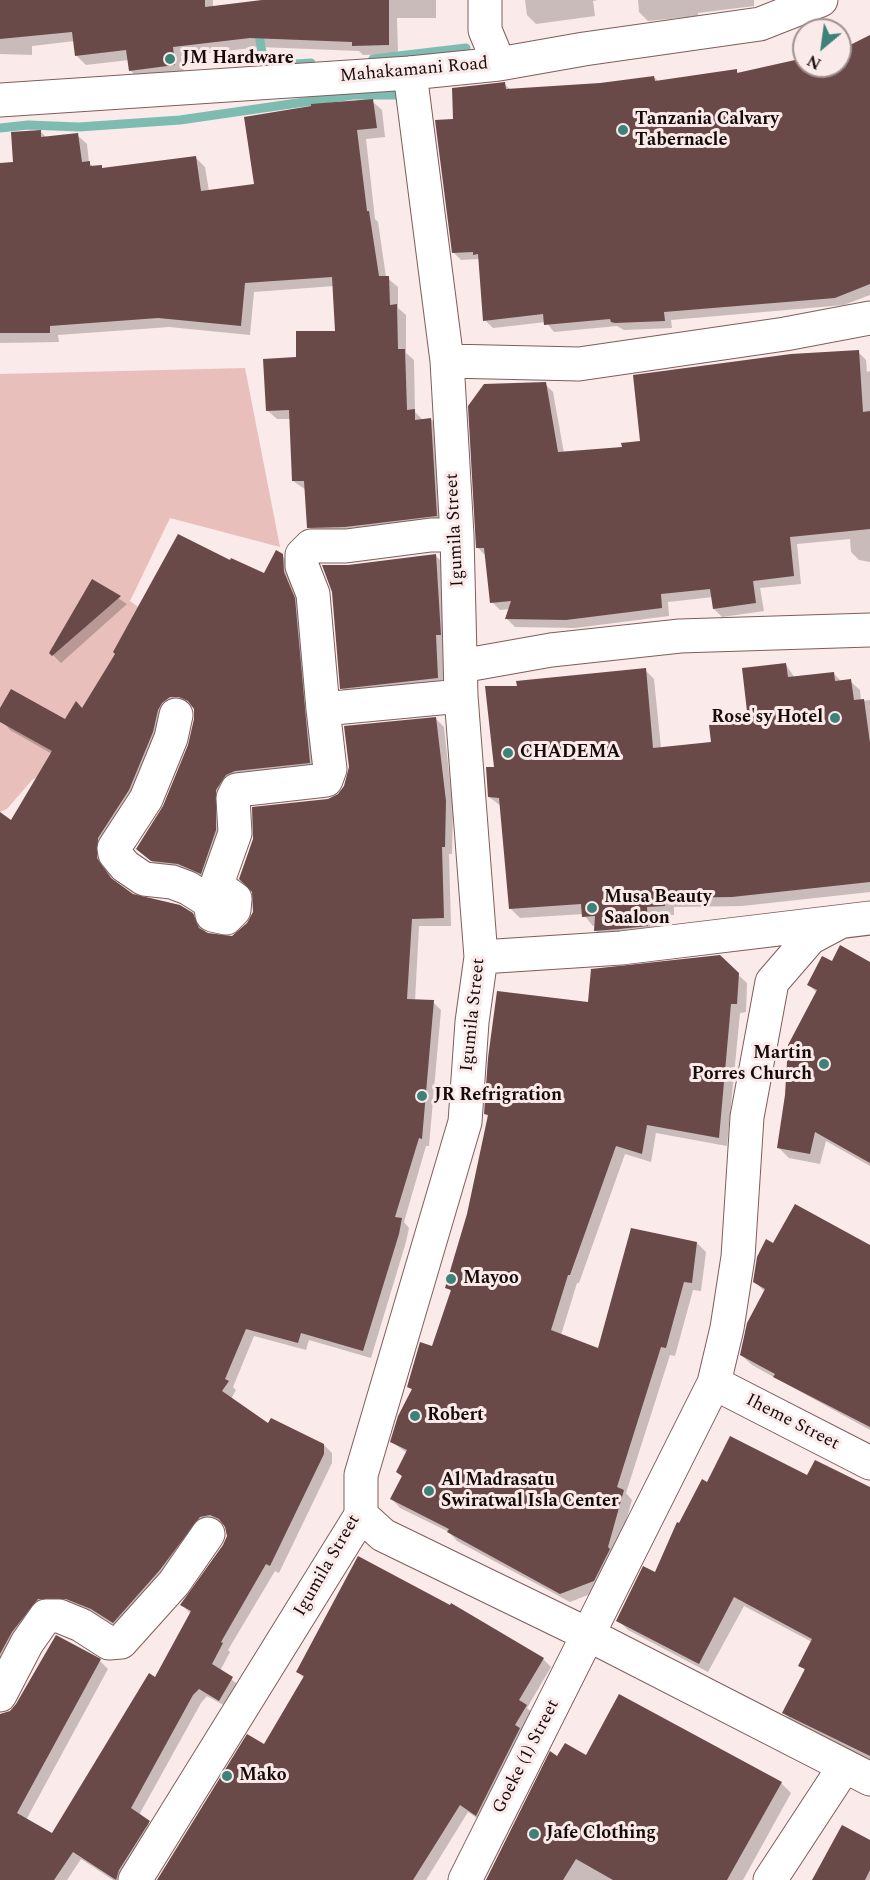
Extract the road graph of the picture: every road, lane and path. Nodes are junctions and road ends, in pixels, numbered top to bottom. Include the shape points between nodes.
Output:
1 (485, 0) edge
2 (821, 0) edge
3 (499, 64) junction
4 (410, 73) junction
5 (0, 100) edge
6 (870, 318) edge
7 (447, 361) junction
8 (457, 535) junction
9 (870, 630) edge
10 (461, 681) junction
11 (323, 709) junction
12 (176, 715) dead end
13 (855, 920) edge
14 (481, 957) junction
15 (714, 1383) junction
16 (870, 1463) edge
17 (361, 1515) junction
18 (208, 1534) dead end
19 (589, 1635) junction
20 (0, 1695) edge
21 (857, 1773) edge
22 (135, 1880) edge
23 (465, 1880) edge
24 (770, 1880) edge

1 - 3 street via 485,30
2 - 3 street, Mahakamani Road via 760,24
3 - 4 street, Mahakamani Road
4 - 5 street, Mahakamani Road
4 - 7 street, Igumila Street
6 - 7 street via 579,364
7 - 8 street, Igumila Street
8 - 10 street, Igumila Street
8 - 11 street via 311,546 302,555 313,594
9 - 10 street via 680,636 551,650
10 - 11 street
10 - 14 street, Igumila Street
11 - 12 street via 330,769 326,780 241,789 235,793 235,833 218,881 218,886 235,899 234,910 226,918 212,915 210,902 188,888 144,879 124,866 115,854 114,848 146,799 171,738
13 - 14 street via 621,948
13 - 15 street, Goeke (1) Street via 810,938 772,982 747,1117 738,1257
14 - 17 street, Igumila Street via 465,1122 361,1475
15 - 16 street, Iheme Street
15 - 19 street, Goeke (1) Street
17 - 19 street via 383,1535
17 - 22 street, Igumila Street
18 - 20 street via 174,1583 121,1642 109,1643 59,1616 46,1617 27,1643
19 - 21 street
19 - 23 street, Goeke (1) Street
21 - 24 street

